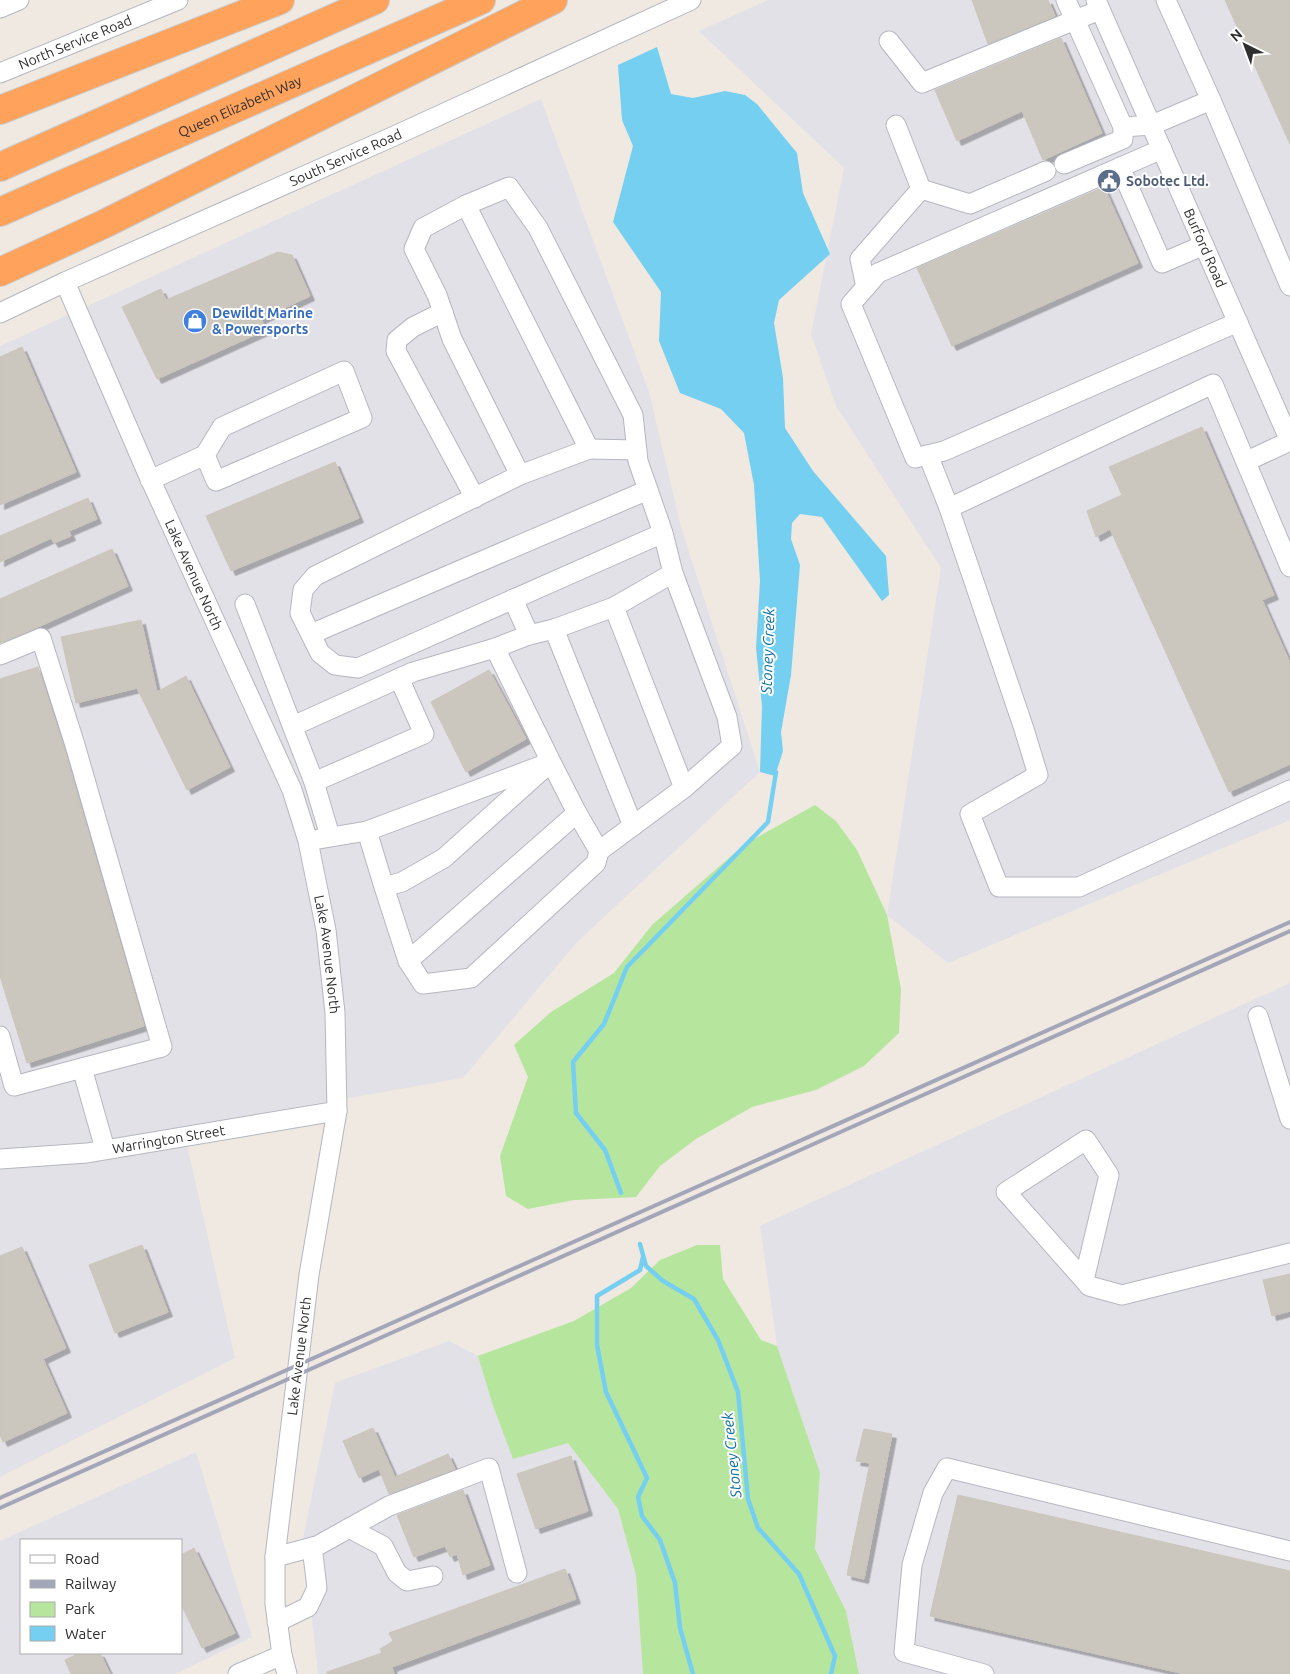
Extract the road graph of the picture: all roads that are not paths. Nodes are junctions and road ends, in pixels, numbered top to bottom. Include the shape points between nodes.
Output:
1 (19, 0) edge
2 (178, 0) edge
3 (280, 0) edge
4 (375, 0) edge
5 (481, 0) edge
6 (553, 0) edge
7 (691, 0) edge
8 (1066, 0) edge
9 (1166, 0) edge
10 (1098, 5) edge
11 (0, 8) edge
12 (1075, 20) junction
13 (889, 40) dead end
14 (0, 73) edge
15 (1211, 100) junction
16 (0, 110) edge
17 (896, 125) dead end
18 (1152, 125) junction
19 (1123, 127) junction
20 (1162, 149) junction
21 (1064, 164) dead end
22 (0, 167) edge
23 (1120, 167) junction
24 (1046, 171) dead end
25 (921, 189) junction
26 (466, 205) junction
27 (0, 212) edge
28 (1204, 245) junction
29 (0, 272) edge
30 (65, 282) junction
31 (1290, 286) edge
32 (866, 287) junction
33 (443, 312) junction
34 (0, 313) edge
35 (1238, 322) junction
36 (1290, 441) edge
37 (589, 449) junction
38 (637, 450) junction
39 (205, 455) junction
40 (928, 455) junction
41 (1247, 461) junction
42 (520, 475) junction
43 (150, 480) junction
44 (648, 490) junction
45 (475, 498) junction
46 (949, 508) junction
47 (663, 533) junction
48 (1290, 567) edge
49 (673, 573) junction
50 (513, 599) junction
51 (245, 604) dead end
52 (614, 607) junction
53 (554, 630) junction
54 (311, 634) junction
55 (529, 635) junction
56 (495, 648) junction
57 (0, 655) edge
58 (272, 672) junction
59 (399, 678) junction
60 (245, 684) junction
61 (284, 703) junction
62 (257, 711) junction
63 (293, 726) junction
64 (551, 762) junction
65 (314, 782) junction
66 (684, 788) junction
67 (1290, 790) edge
68 (577, 813) junction
69 (633, 826) junction
70 (367, 831) junction
71 (330, 836) junction
72 (308, 841) junction
73 (599, 851) junction
74 (384, 887) junction
75 (408, 962) junction
76 (1258, 1016) dead end
77 (0, 1036) edge
78 (82, 1068) junction
79 (337, 1111) junction
80 (1290, 1119) edge
81 (105, 1150) junction
82 (0, 1159) edge
83 (1290, 1253) edge
84 (1084, 1280) junction
85 (349, 1528) junction
86 (312, 1547) junction
87 (1290, 1551) edge
88 (275, 1557) junction
89 (517, 1573) dead end
90 (433, 1576) dead end
91 (277, 1622) junction
92 (282, 1654) junction
93 (238, 1674) edge
94 (287, 1674) edge
95 (984, 1674) edge

1 - 11 street
2 - 14 street, North Service Road
3 - 16 highway
4 - 22 highway
5 - 27 highway, Queen Elizabeth Way
6 - 29 highway via 104,224
7 - 30 street, South Service Road
8 - 12 street
9 - 15 street
10 - 12 street
10 - 18 street, Burford Road
12 - 13 street via 922,83
12 - 19 street
15 - 18 street
15 - 31 street
17 - 25 street
18 - 19 street
18 - 20 street, Burford Road
19 - 21 street via 1123,139
20 - 23 street
20 - 28 street, Burford Road
23 - 28 street via 1162,263
23 - 32 street via 878,273
24 - 25 street via 970,204
25 - 32 street via 860,259
26 - 33 street via 424,228 414,249
26 - 37 street
26 - 38 street via 509,187 538,228 633,415
28 - 35 street, Burford Road
30 - 34 street, South Service Road
30 - 43 street, Lake Avenue North
32 - 40 street via 851,304 915,458
33 - 42 street via 452,339
33 - 45 street via 413,327 397,340 396,351
35 - 36 street, Burford Road
35 - 40 street via 953,447
36 - 41 street
37 - 38 street
37 - 42 street
38 - 44 street
39 - 39 street via 222,427 344,371 362,418 216,480
39 - 43 street
40 - 46 street
41 - 46 street via 1213,384
41 - 48 street
42 - 45 street
43 - 60 street, Lake Avenue North
44 - 47 street
44 - 54 street
45 - 54 street via 315,576 304,590 300,613
46 - 67 street via 1038,775 970,814 999,887 1079,887
47 - 49 street
47 - 50 street
49 - 52 street
49 - 66 street via 727,717 732,746
50 - 54 street via 358,668 335,665 320,653
50 - 55 street
51 - 58 street
52 - 53 street
52 - 66 street
53 - 55 street
53 - 69 street
55 - 56 street
56 - 59 street
56 - 64 street
57 - 78 street via 41,638 78,754 162,1047
58 - 60 street
58 - 61 street
59 - 63 street
59 - 65 street via 424,734
60 - 62 street, Lake Avenue North
61 - 62 street
61 - 63 street
62 - 72 street, Lake Avenue North via 292,790
63 - 65 street
64 - 68 street
64 - 70 street
64 - 74 street via 444,858 402,882
65 - 71 street
66 - 69 street
68 - 73 street
68 - 75 street
69 - 73 street
70 - 71 street
70 - 74 street
71 - 72 street
72 - 79 street, Lake Avenue North via 326,930 335,1013
73 - 75 street via 596,863 471,978 423,984
74 - 75 street
76 - 80 street
77 - 78 street via 14,1086
78 - 81 street
79 - 81 street, Warrington Street
79 - 88 street, Lake Avenue North via 309,1275
81 - 82 street, Warrington Street
83 - 84 street via 1122,1296 1089,1286
84 - 84 street via 1006,1192 1086,1140 1109,1175
85 - 86 street
85 - 89 street via 389,1506 489,1468
85 - 90 street via 383,1546 397,1573 407,1582
86 - 88 street
86 - 91 street via 317,1588 308,1607
87 - 95 street via 947,1468 934,1493 912,1565 904,1652
88 - 91 street, Lake Avenue North
91 - 92 street, Lake Avenue North
92 - 93 street
92 - 94 street, Lake Avenue North

